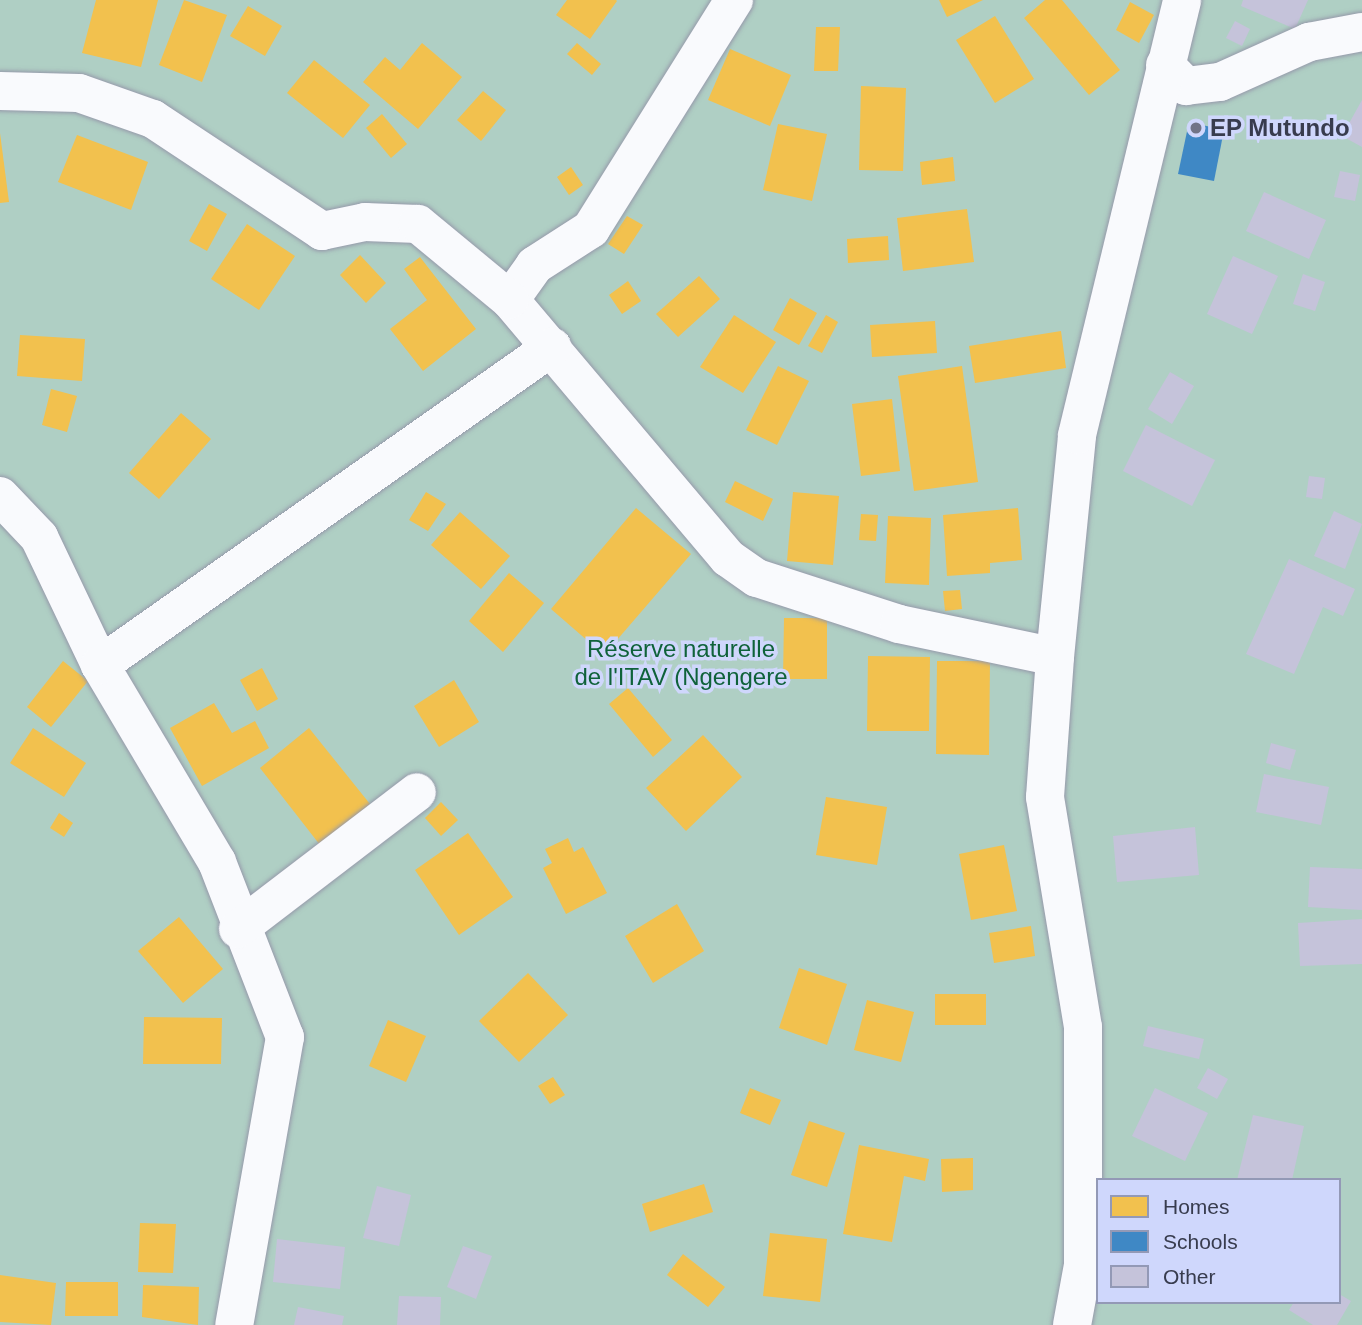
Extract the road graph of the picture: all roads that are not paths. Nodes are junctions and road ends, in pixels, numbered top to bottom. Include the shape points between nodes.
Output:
1 (734, 0) edge
2 (1182, 0) edge
3 (1362, 32) edge
4 (1165, 65) junction
5 (0, 91) edge
6 (510, 300) junction
7 (552, 347) junction
8 (0, 496) edge
9 (1055, 657) junction
10 (100, 665) junction
11 (417, 792) dead end
12 (238, 929) junction
13 (234, 1325) edge
14 (1072, 1325) edge

1 - 6 street via 591,229 535,265
2 - 4 street
3 - 4 street via 1309,42 1220,82 1186,86
4 - 9 street via 1077,435
5 - 6 street via 79,93 153,119 322,231 365,222 418,223
6 - 7 street
7 - 9 street via 728,558 757,578 899,624
7 - 10 street
8 - 10 street via 39,537
9 - 14 street via 1045,797 1083,1027 1083,1265
10 - 12 street via 216,862
11 - 12 street
12 - 13 street via 285,1037

